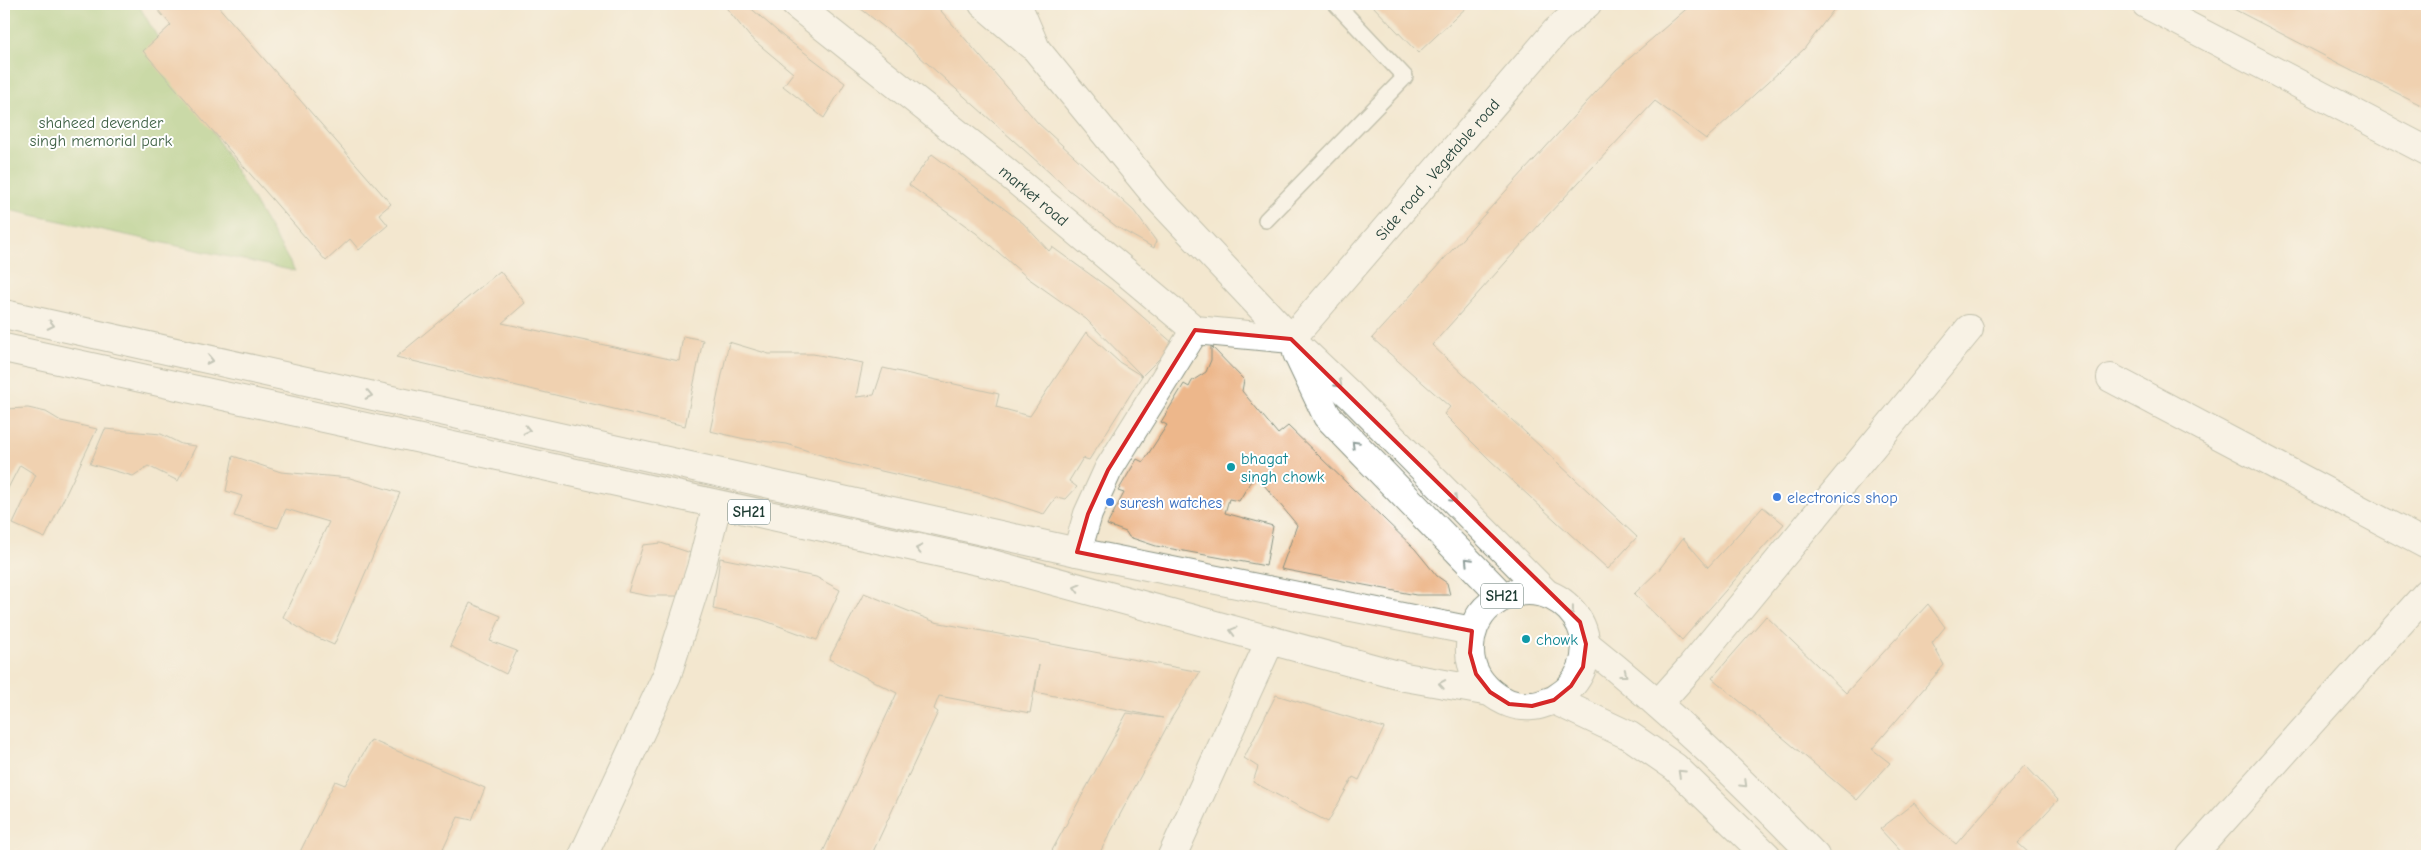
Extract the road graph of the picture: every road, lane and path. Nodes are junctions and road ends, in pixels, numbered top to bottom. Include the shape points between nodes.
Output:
1 (795, 4) edge
2 (983, 4) edge
3 (1017, 4) edge
4 (1336, 4) edge
5 (2146, 4) edge
6 (1576, 7) edge
7 (1036, 49) junction
8 (2427, 151) edge
9 (1266, 220) dead end
10 (4, 314) edge
11 (1969, 329) dead end
12 (1195, 330) junction
13 (1291, 339) junction
14 (4, 348) edge
15 (2111, 378) dead end
16 (717, 505) junction
17 (2427, 546) edge
18 (1077, 552) junction
19 (1546, 593) junction
20 (2427, 593) edge
21 (1502, 596) junction
22 (1472, 631) junction
23 (1270, 641) junction
24 (1586, 644) junction
25 (1490, 692) junction
26 (1554, 700) junction
27 (1658, 704) junction
28 (584, 856) edge
29 (1172, 856) edge
30 (1766, 856) edge
31 (1816, 856) edge
32 (2191, 856) edge

1 - 12 main road, market road via 1005,171
2 - 7 main road
3 - 7 main road
4 - 9 lane via 1404,77
5 - 8 main road
6 - 13 main road, Side road , Vegetable road
7 - 13 main road via 1157,197
10 -> 18 main road, SH21
11 - 27 main road
12 - 13 main road
12 - 18 main road via 1108,470 1088,514
13 -> 19 main road via 1350,394
21 -> 13 main road via 1327,416
14 - 16 main road, SH21
15 - 17 main road
23 -> 16 main road, SH21 via 992,564
16 - 28 main road via 667,675
18 - 22 main road, SH21
19 - 21 main road, SH21 via 1523,590
19 -> 24 main road, SH21 via 1566,604 1580,622
20 - 32 main road
21 - 22 main road, SH21 via 1484,610
22 - 25 main road, SH21 via 1470,653 1476,674
25 -> 23 main road, SH21 via 1405,678
23 - 29 main road
24 - 26 main road, SH21 via 1583,666 1571,686
24 -> 27 main road
25 - 26 main road, SH21 via 1509,704 1524,706
30 -> 26 main road via 1675,767 1630,736
27 -> 31 main road

